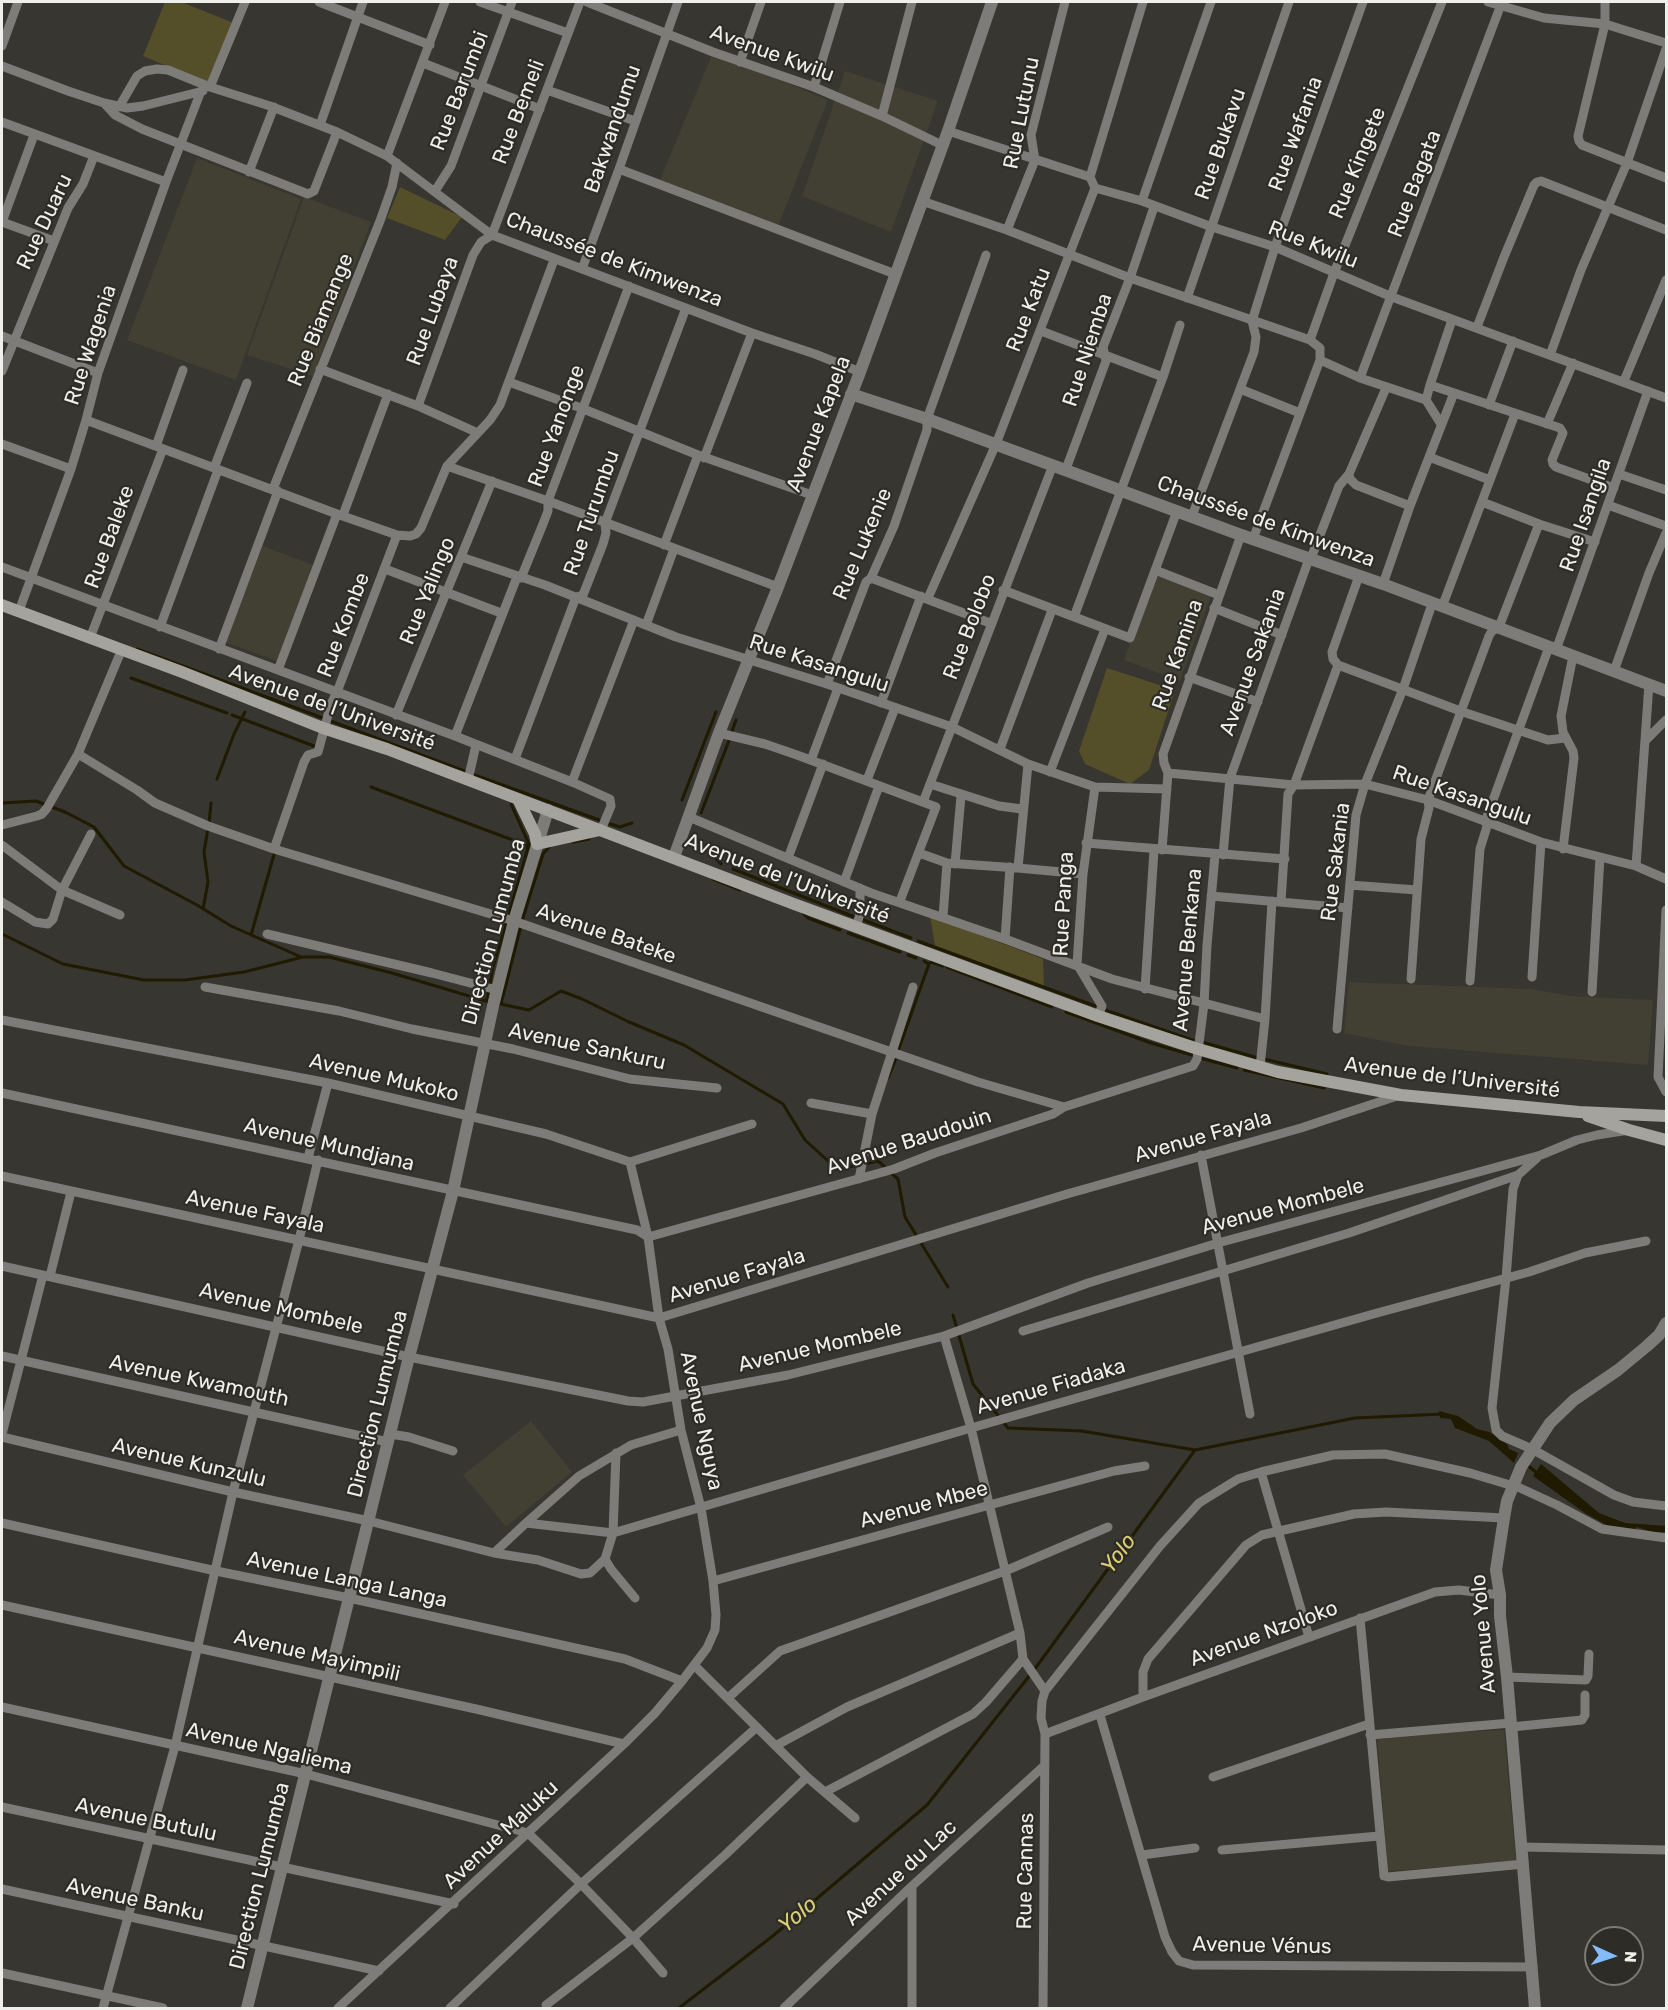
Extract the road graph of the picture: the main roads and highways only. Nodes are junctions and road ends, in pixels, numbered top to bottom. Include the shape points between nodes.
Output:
1 (2, 605) edge
2 (518, 799) junction
3 (601, 830) junction
4 (1579, 1112) junction
5 (1666, 1116) edge
6 (1666, 1140) edge

1 - 2 main road, Avenue de l’Université
2 - 3 main road, Avenue de l’Université
2 - 3 main road via 537,844
3 - 4 main road, Avenue de l’Université via 855,927 1197,1049 1322,1081 1401,1095
4 - 5 main road, Avenue de l’Université
4 - 6 main road, Avenue de l’Université

